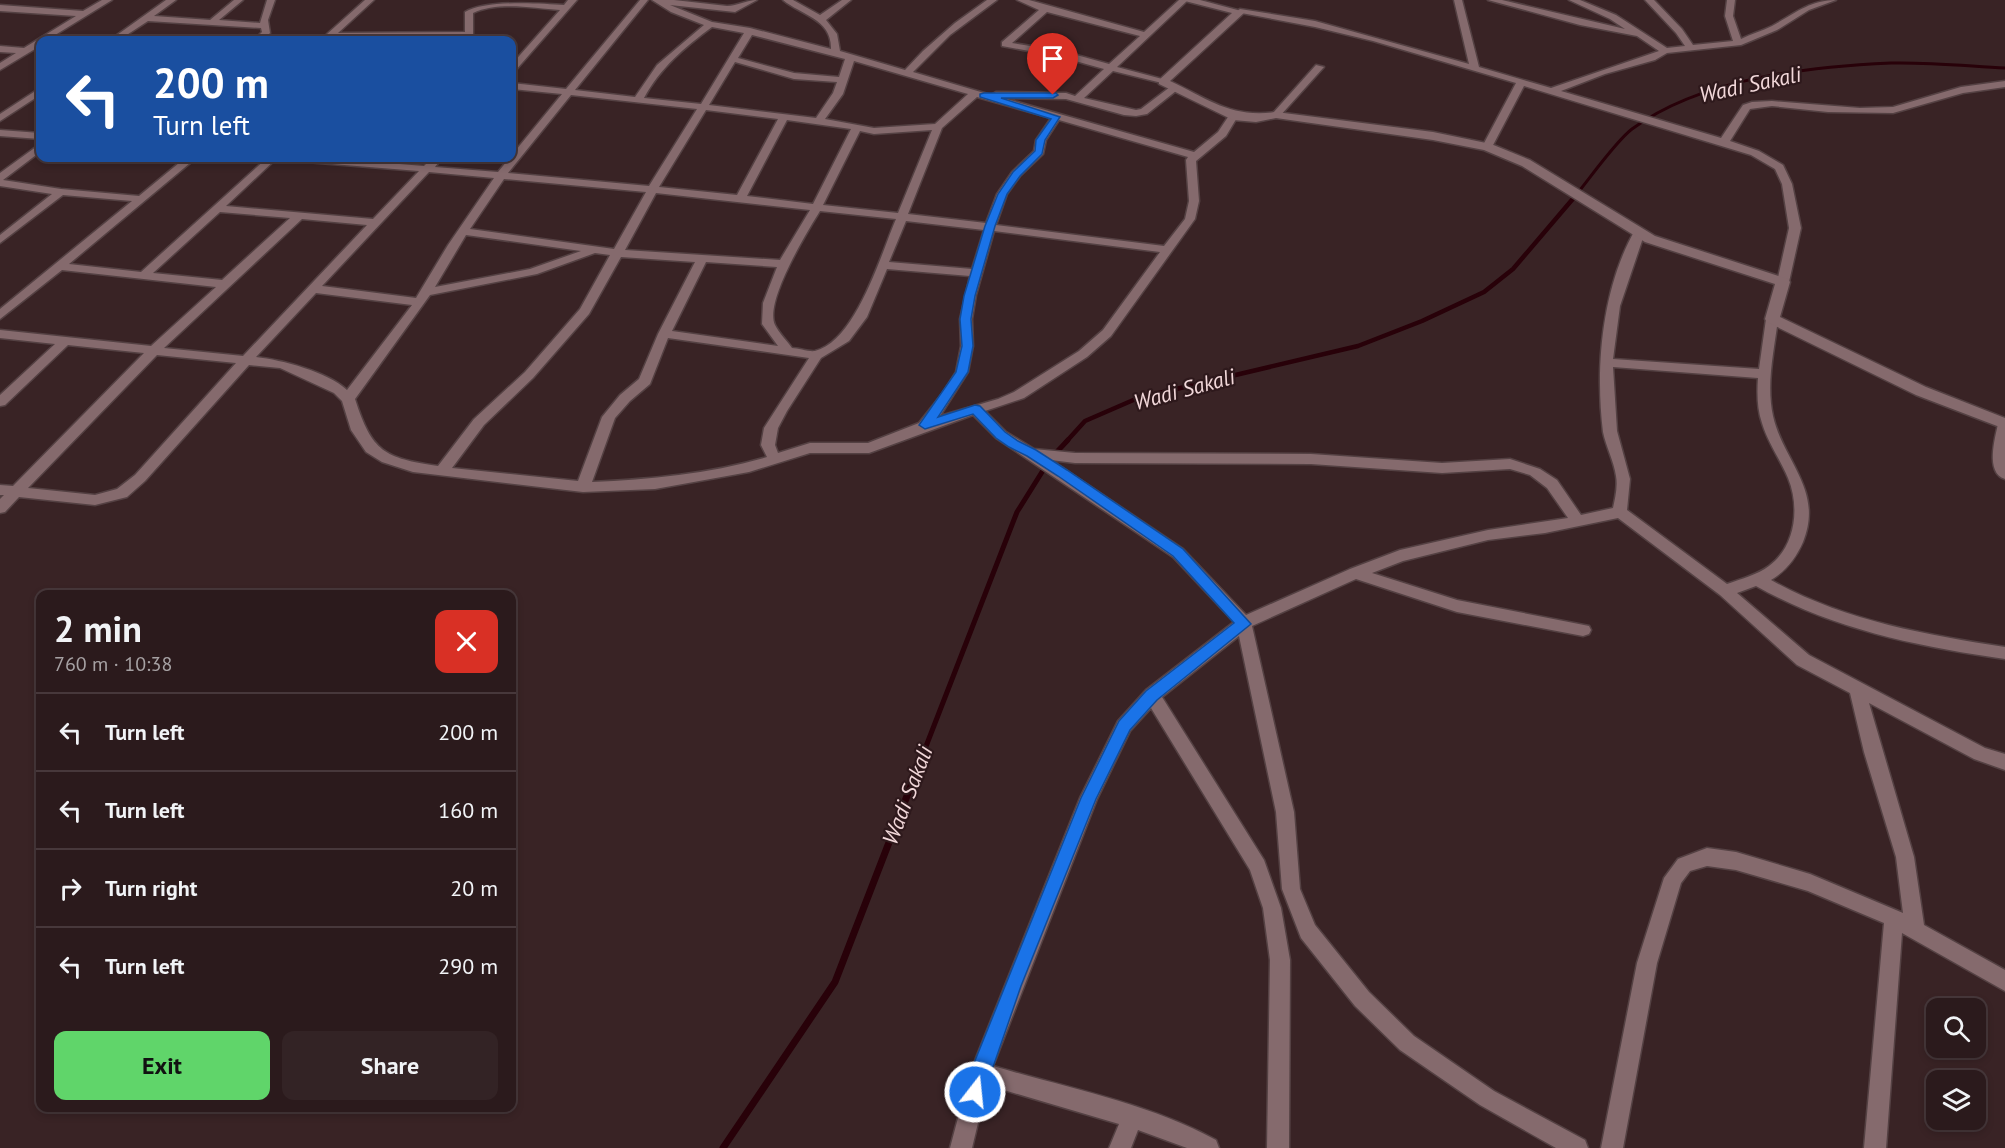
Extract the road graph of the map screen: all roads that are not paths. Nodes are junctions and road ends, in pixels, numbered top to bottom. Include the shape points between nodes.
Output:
1 (40, 0) edge
2 (108, 0) edge
3 (172, 0) edge
4 (239, 0) edge
5 (272, 0) edge
6 (370, 0) edge
7 (573, 0) edge
8 (644, 0) edge
9 (656, 0) edge
10 (753, 0) edge
11 (787, 0) edge
12 (847, 0) edge
13 (993, 0) edge
14 (1020, 0) edge
15 (1185, 0) edge
16 (1458, 0) edge
17 (1492, 0) edge
18 (1573, 0) edge
19 (1649, 0) edge
20 (1731, 0) edge
21 (1832, 0) edge
22 (0, 8) edge
23 (566, 8) junction
24 (1045, 9) junction
25 (1243, 9) junction
26 (23, 10) junction
27 (85, 14) junction
28 (146, 18) junction
29 (821, 19) junction
30 (211, 23) junction
31 (710, 24) junction
32 (265, 26) junction
33 (750, 31) junction
34 (1638, 33) junction
35 (1145, 35) junction
36 (49, 36) edge
37 (120, 36) edge
38 (263, 36) edge
39 (329, 36) edge
40 (467, 36) edge
41 (1738, 43) junction
42 (36, 44) edge
43 (1690, 47) junction
44 (0, 49) edge
45 (26, 51) junction
46 (1665, 51) junction
47 (36, 52) edge
48 (835, 53) junction
49 (850, 58) junction
50 (733, 59) junction
51 (516, 64) edge
52 (0, 67) edge
53 (1110, 67) junction
54 (1320, 67) dead end
55 (1475, 69) junction
56 (907, 74) junction
57 (843, 80) junction
58 (1521, 82) junction
59 (2005, 84) edge
60 (516, 86) edge
61 (1168, 86) junction
62 (571, 90) junction
63 (1551, 91) junction
64 (36, 94) edge
65 (979, 94) junction
66 (1078, 98) junction
67 (638, 99) junction
68 (704, 107) junction
69 (1233, 116) junction
70 (1276, 116) junction
71 (1056, 117) junction
72 (0, 118) edge
73 (783, 119) junction
74 (819, 122) junction
75 (856, 127) junction
76 (938, 127) junction
77 (0, 133) edge
78 (36, 136) edge
79 (1724, 142) junction
80 (1487, 147) junction
81 (36, 150) edge
82 (1195, 156) junction
83 (516, 157) edge
84 (186, 162) edge
85 (268, 162) edge
86 (372, 162) edge
87 (433, 162) edge
88 (512, 162) edge
89 (428, 168) junction
90 (501, 175) junction
91 (0, 178) edge
92 (0, 183) edge
93 (653, 189) junction
94 (61, 192) junction
95 (741, 198) junction
96 (141, 199) junction
97 (817, 206) junction
98 (216, 208) junction
99 (299, 216) junction
100 (903, 217) junction
101 (376, 223) junction
102 (990, 226) junction
103 (463, 231) junction
104 (1639, 232) junction
105 (0, 240) edge
106 (593, 250) junction
107 (1168, 250) junction
108 (618, 253) junction
109 (702, 259) junction
110 (784, 264) junction
111 (881, 265) junction
112 (59, 266) junction
113 (975, 273) junction
114 (144, 275) junction
115 (1783, 282) junction
116 (223, 284) junction
117 (314, 289) junction
118 (423, 297) junction
119 (0, 315) edge
120 (1772, 319) junction
121 (0, 334) edge
122 (664, 334) junction
123 (65, 341) junction
124 (154, 350) junction
125 (788, 351) junction
126 (817, 355) junction
127 (246, 360) junction
128 (1605, 362) junction
129 (1764, 374) junction
130 (348, 399) junction
131 (0, 402) edge
132 (975, 409) junction
133 (2005, 424) edge
134 (925, 425) junction
135 (1032, 453) junction
136 (774, 458) junction
137 (442, 471) junction
138 (2005, 474) edge
139 (583, 486) junction
140 (0, 490) edge
141 (16, 491) junction
142 (0, 508) edge
143 (1620, 512) junction
144 (1578, 521) junction
145 (1355, 573) junction
146 (1757, 579) junction
147 (1725, 591) junction
148 (1244, 624) junction
149 (1583, 630) dead end
150 (2005, 653) edge
151 (1857, 689) junction
152 (1152, 695) junction
153 (2005, 762) edge
154 (1291, 889) junction
155 (1272, 908) junction
156 (1894, 918) junction
157 (1915, 928) junction
158 (2005, 981) edge
159 (980, 1073) junction
160 (1132, 1117) junction
161 (961, 1148) edge
162 (1120, 1148) edge
163 (1208, 1148) edge
164 (1278, 1148) edge
165 (1577, 1148) edge
166 (1612, 1148) edge
167 (1875, 1148) edge

1 - 26 street
2 - 27 street
3 - 28 street
4 - 30 street
5 - 32 street
6 - 39 street
7 - 23 street
8 - 62 street
9 - 10 street via 727,9
9 - 31 street
11 - 29 street
12 - 29 street
13 - 56 street via 943,35
14 - 24 street
15 - 25 street
15 - 35 street
16 - 55 street
17 - 34 street
18 - 34 street
19 - 43 street
20 - 41 street via 1729,16
21 - 41 street via 1806,8 1774,28
22 - 26 street
23 - 40 street via 480,5 469,12
23 - 51 street
24 - 35 street
24 - 53 street via 1005,44
25 - 55 street via 1315,24
25 - 61 street
26 - 27 street
27 - 36 street
28 - 30 street
28 - 37 street
29 - 48 street via 835,37
30 - 32 street
31 - 33 street
31 - 67 street via 651,75
32 - 38 street
33 - 48 street
33 - 50 street
34 - 46 street
35 - 53 street
41 - 43 street
42 - 45 street
43 - 46 street
44 - 45 street
45 - 47 street
45 - 52 street
46 - 63 street
48 - 49 street
49 - 56 street
49 - 57 street
50 - 57 street via 794,76
50 - 68 street
53 - 61 street
53 - 66 street
54 - 70 street
55 - 58 street
56 - 65 street
57 - 74 street
58 - 63 street
58 - 80 street
59 - 79 street via 1957,91 1891,110 1751,103
60 - 62 street
61 - 66 street via 1144,112 1124,112
61 - 69 street
62 - 67 street
62 - 83 street
63 - 79 street
64 - 72 street
65 - 66 street
65 - 71 street
65 - 76 street
67 - 68 street
68 - 73 street
68 - 93 street
69 - 70 street
69 - 82 street via 1222,134
70 - 80 street via 1433,136
71 - 82 street
71 - 102 street via 1041,140 1039,152 1009,182
73 - 74 street
73 - 95 street
74 - 75 street
75 - 76 street via 885,131
75 - 97 street
76 - 100 street
77 - 78 street
79 - 115 street via 1779,167 1787,184 1795,228
80 - 104 street via 1526,164
81 - 91 street
82 - 107 street via 1190,164 1194,201 1190,219
84 - 96 street
85 - 98 street
86 - 89 street
87 - 89 street
88 - 90 street
89 - 90 street
89 - 101 street
90 - 93 street
90 - 103 street
92 - 94 street
93 - 95 street
93 - 108 street
94 - 96 street
94 - 105 street
95 - 97 street
96 - 112 street
97 - 100 street
97 - 110 street
98 - 99 street
98 - 114 street
99 - 101 street
99 - 116 street
100 - 102 street
100 - 111 street
101 - 117 street
102 - 107 street
102 - 113 street
103 - 106 street
103 - 118 street
104 - 115 street via 1674,248
104 - 128 street via 1622,272 1609,321
106 - 108 street
106 - 118 street via 551,267
107 - 132 street via 1114,325 1083,354 1019,395
108 - 109 street
108 - 137 street via 585,311 529,375 479,422
109 - 110 street
109 - 122 street
110 - 125 street via 769,303 768,324
111 - 113 street
111 - 126 street via 863,314 844,338
112 - 114 street
112 - 119 street
113 - 134 street via 962,372
114 - 116 street
115 - 120 street
116 - 124 street
117 - 118 street
117 - 127 street
118 - 130 street
120 - 129 street
120 - 133 street via 1921,392
121 - 123 street
122 - 125 street
122 - 139 street via 645,381 609,417
123 - 124 street
123 - 131 street
124 - 127 street
124 - 141 street
125 - 126 street
126 - 136 street via 771,428 768,445
127 - 130 street via 282,364 330,386
127 - 141 street via 122,493 95,500
128 - 129 street
128 - 143 street via 1611,440 1623,477
129 - 146 street via 1766,416 1797,483 1802,503 1794,547 1779,567
130 - 137 street via 358,430 371,449 387,459
132 - 134 street
132 - 135 street via 1001,435
133 - 138 street via 1998,453
134 - 136 street via 869,448 810,448
135 - 144 street via 1075,458 1311,459 1442,468 1510,464 1535,472 1552,484
135 - 148 street via 1178,553
136 - 139 street via 749,467 676,481
137 - 139 street
140 - 141 street
141 - 142 street
143 - 144 street
143 - 147 street
144 - 145 street via 1488,535 1400,556
145 - 148 street
145 - 149 street via 1457,606
146 - 147 street
146 - 150 street via 1805,604 1852,620 1964,648
147 - 151 street via 1803,660
148 - 152 street
148 - 154 street via 1285,812
151 - 153 street via 1980,754
151 - 157 street via 1905,857
152 - 155 street via 1258,866
152 - 159 street via 1125,726 1089,798
154 - 155 street
154 - 165 street via 1308,931 1362,999 1407,1043 1486,1098
155 - 164 street via 1280,960
156 - 157 street
156 - 166 street via 1810,883 1737,861 1707,857 1684,865 1673,878 1647,963
156 - 167 street
157 - 158 street
159 - 160 street
159 - 161 street
160 - 162 street
160 - 163 street

